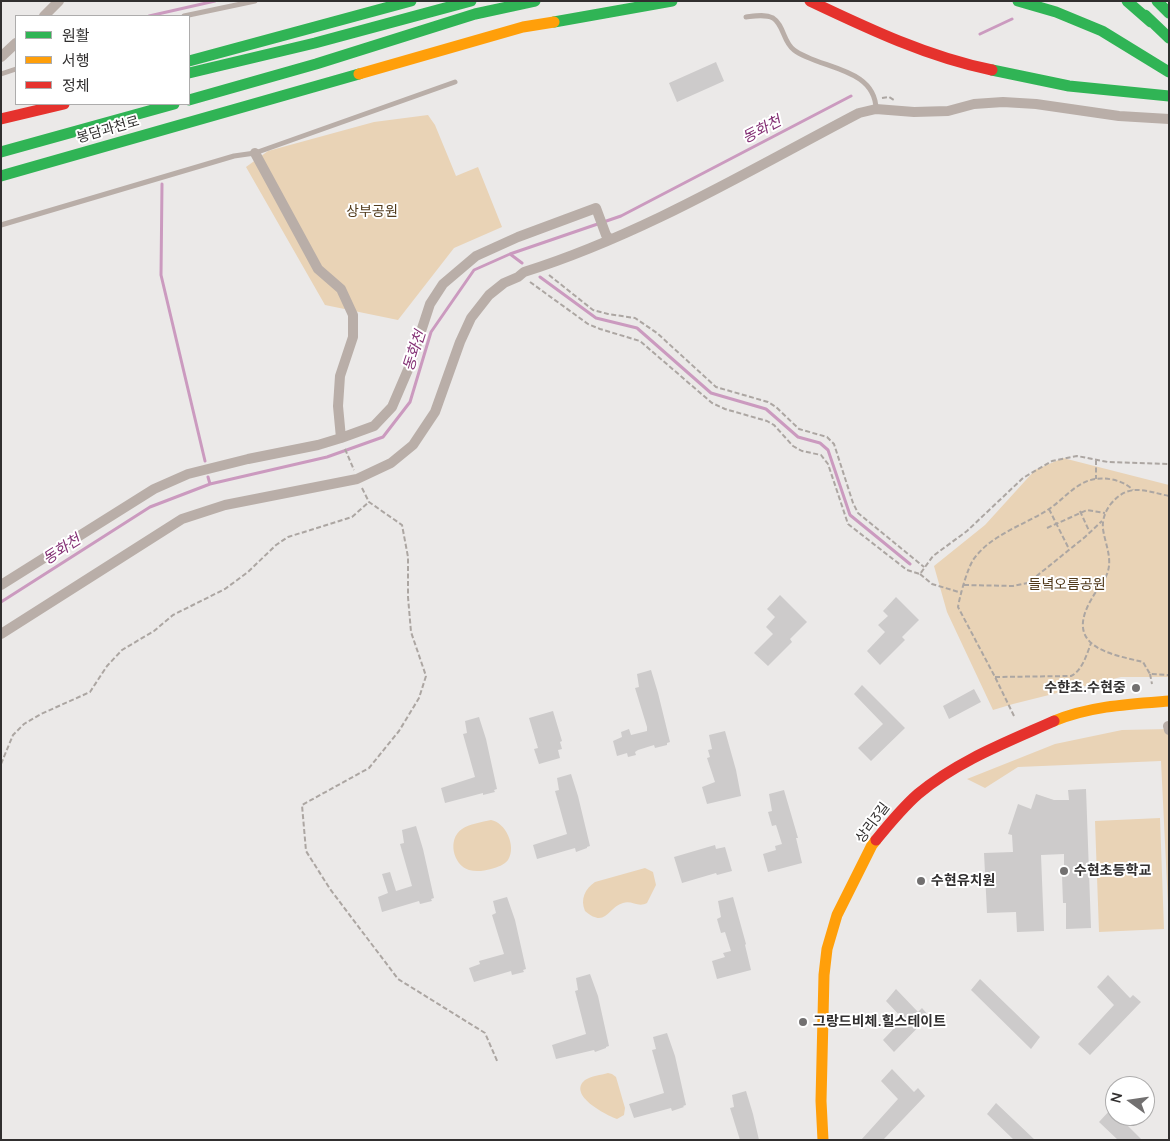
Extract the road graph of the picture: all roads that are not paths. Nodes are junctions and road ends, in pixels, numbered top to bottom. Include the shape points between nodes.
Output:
1 (60, 1) edge
2 (255, 1) edge
3 (382, 1) edge
4 (411, 1) edge
5 (471, 1) edge
6 (535, 1) edge
7 (672, 1) edge
8 (1018, 1) edge
9 (1127, 1) edge
10 (1132, 1) edge
11 (1157, 1) edge
12 (811, 2) edge
13 (1169, 13) edge
14 (45, 15) edge
15 (189, 15) edge
16 (746, 17) dead end
17 (1151, 22) junction
18 (303, 32) junction
19 (1169, 38) edge
20 (15, 43) edge
21 (1, 57) edge
22 (190, 61) edge
23 (15, 69) edge
24 (1169, 72) edge
25 (1, 74) edge
26 (190, 74) edge
27 (455, 82) dead end
28 (1169, 96) edge
29 (190, 100) edge
30 (19, 105) edge
31 (60, 105) edge
32 (170, 105) edge
33 (1, 109) edge
34 (876, 109) junction
35 (1, 119) edge
36 (1169, 119) edge
37 (1, 152) edge
38 (255, 153) junction
39 (1, 176) edge
40 (1, 225) edge
41 (608, 237) junction
42 (342, 441) junction
43 (1, 585) edge
44 (1, 634) edge
45 (1169, 701) edge
46 (823, 1140) edge

1 - 14 street
2 - 15 lane
3 - 18 main road
4 - 18 main road
5 - 26 main road
6 - 29 main road via 475,14
7 - 39 main road, 봉담과천로 via 523,27
8 - 24 main road via 1102,31
9 - 17 main road
10 - 17 main road
11 - 13 main road
12 - 28 main road via 886,37 966,65 1069,86
16 - 34 lane via 771,17 792,48 804,56 846,71 866,84 876,98
17 - 19 main road
18 - 22 main road
20 - 21 street
23 - 25 lane
27 - 38 lane
30 - 33 main road
31 - 35 main road
32 - 37 main road
34 - 36 street via 948,111 974,104 1003,102
34 - 41 street via 859,112 685,205
38 - 40 lane via 234,156
38 - 42 street via 318,269 341,289 353,315 352,337 340,376 338,406
41 - 42 street via 596,208 476,256 443,284 430,304 392,407 374,426
41 - 44 street via 576,254 524,272 489,295 471,318 435,412 413,445 390,464 356,476 225,505 182,519
42 - 43 street via 188,474 154,489
45 - 46 main road, 상리3길 via 1115,705 1066,716 968,760 916,795 872,845 837,914 827,949 820,1101

